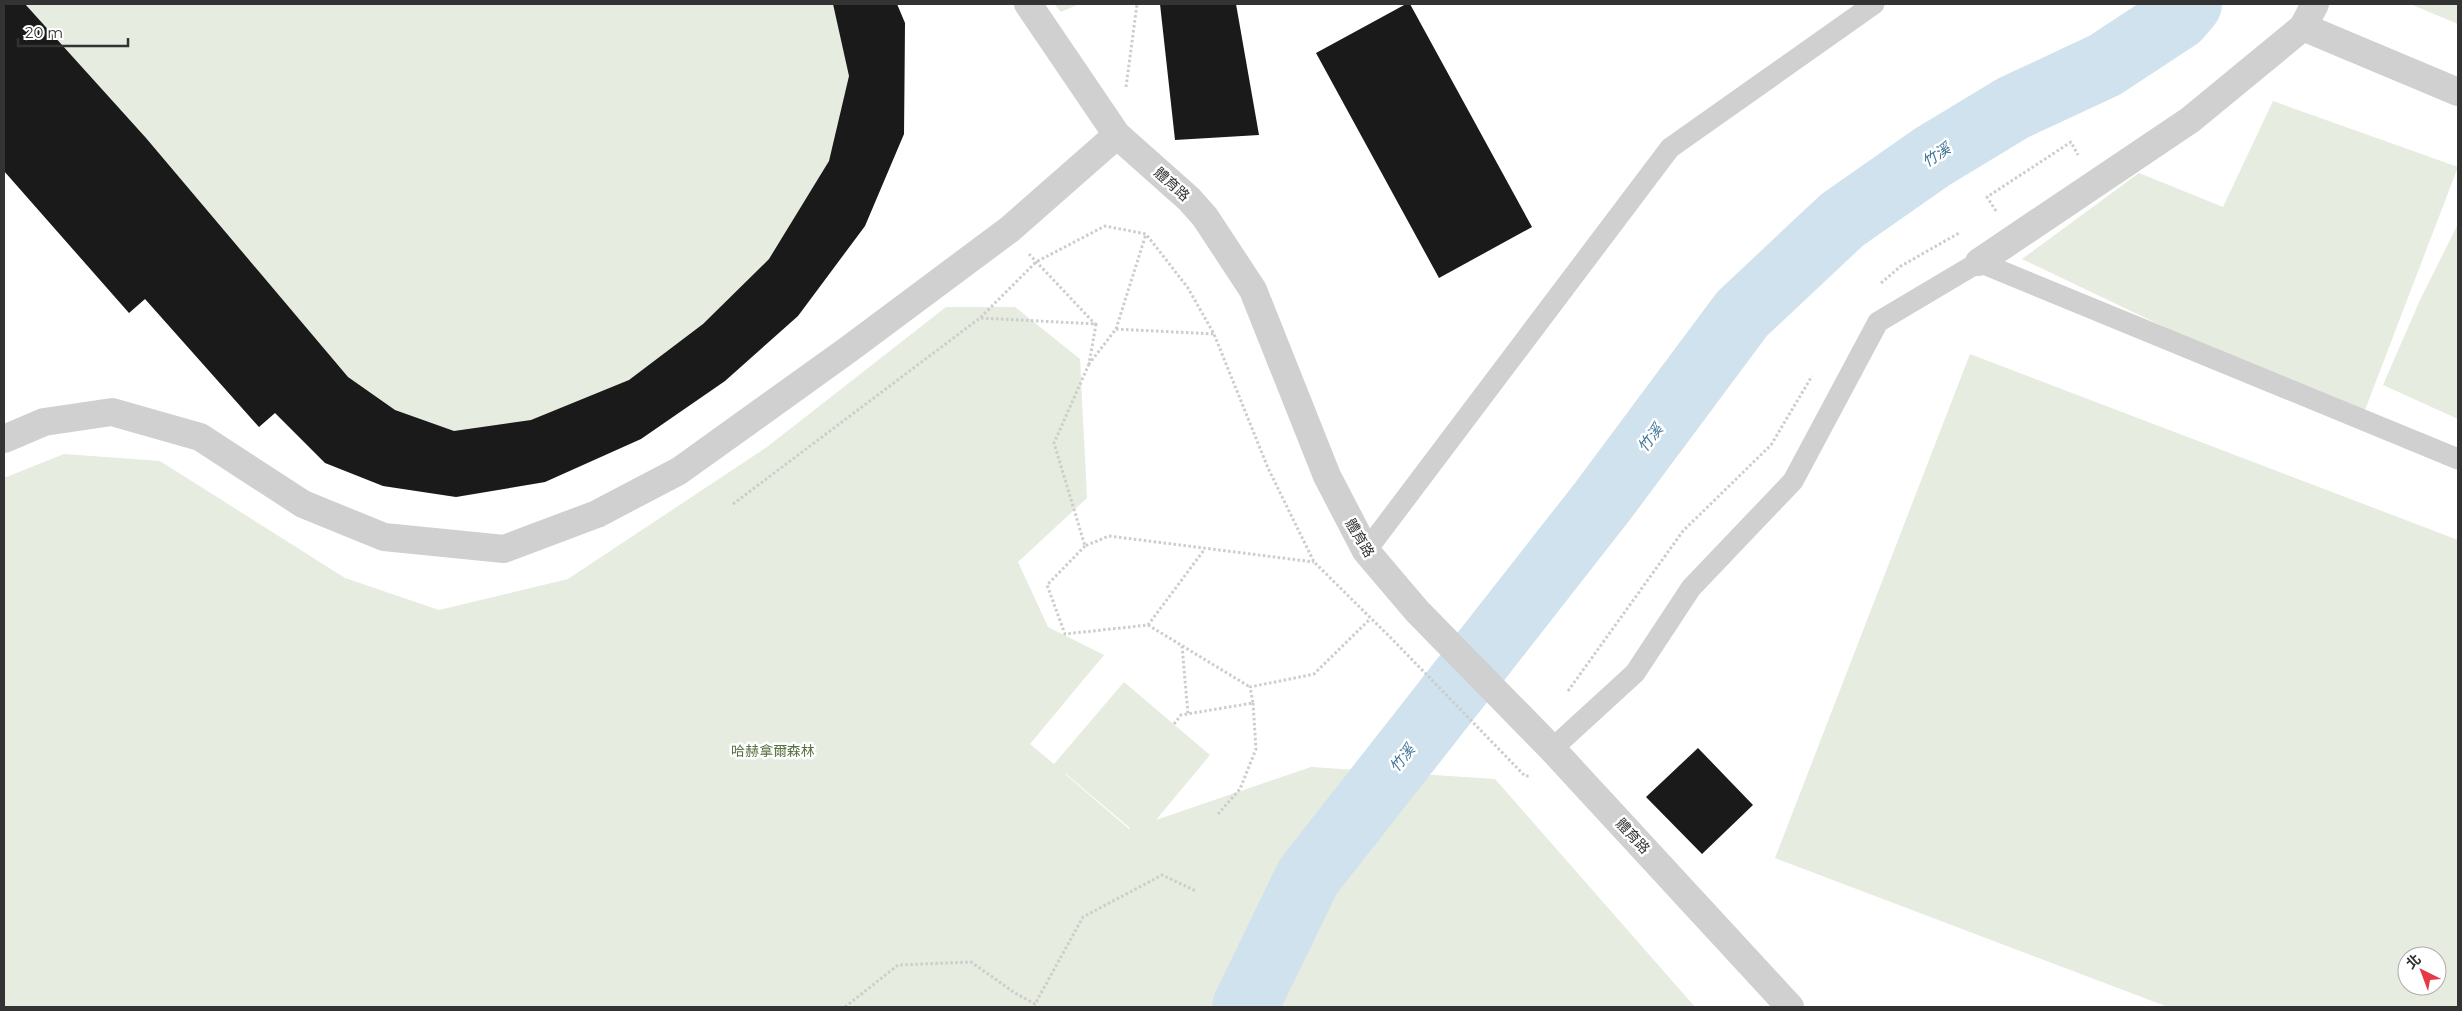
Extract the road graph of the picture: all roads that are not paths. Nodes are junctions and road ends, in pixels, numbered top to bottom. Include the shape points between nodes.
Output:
1 (1028, 4) edge
2 (1874, 4) edge
3 (2309, 15) edge
4 (2458, 92) edge
5 (1117, 136) junction
6 (1979, 262) junction
7 (4, 439) edge
8 (2458, 459) edge
9 (1366, 551) junction
10 (1547, 744) junction
11 (1790, 1007) edge

1 - 5 street, 體育路
2 - 9 lane via 1670,148
3 - 4 street
3 - 6 street via 2190,120
5 - 7 street via 1010,229 849,350 679,471 597,514 504,549 384,537 303,504 200,437 112,412 44,422
5 - 9 street, 體育路 via 1190,199 1253,290 1327,476
6 - 8 lane
6 - 10 lane via 1878,322 1794,481 1691,588 1635,673
9 - 10 street, 體育路 via 1418,611
10 - 11 street, 體育路

